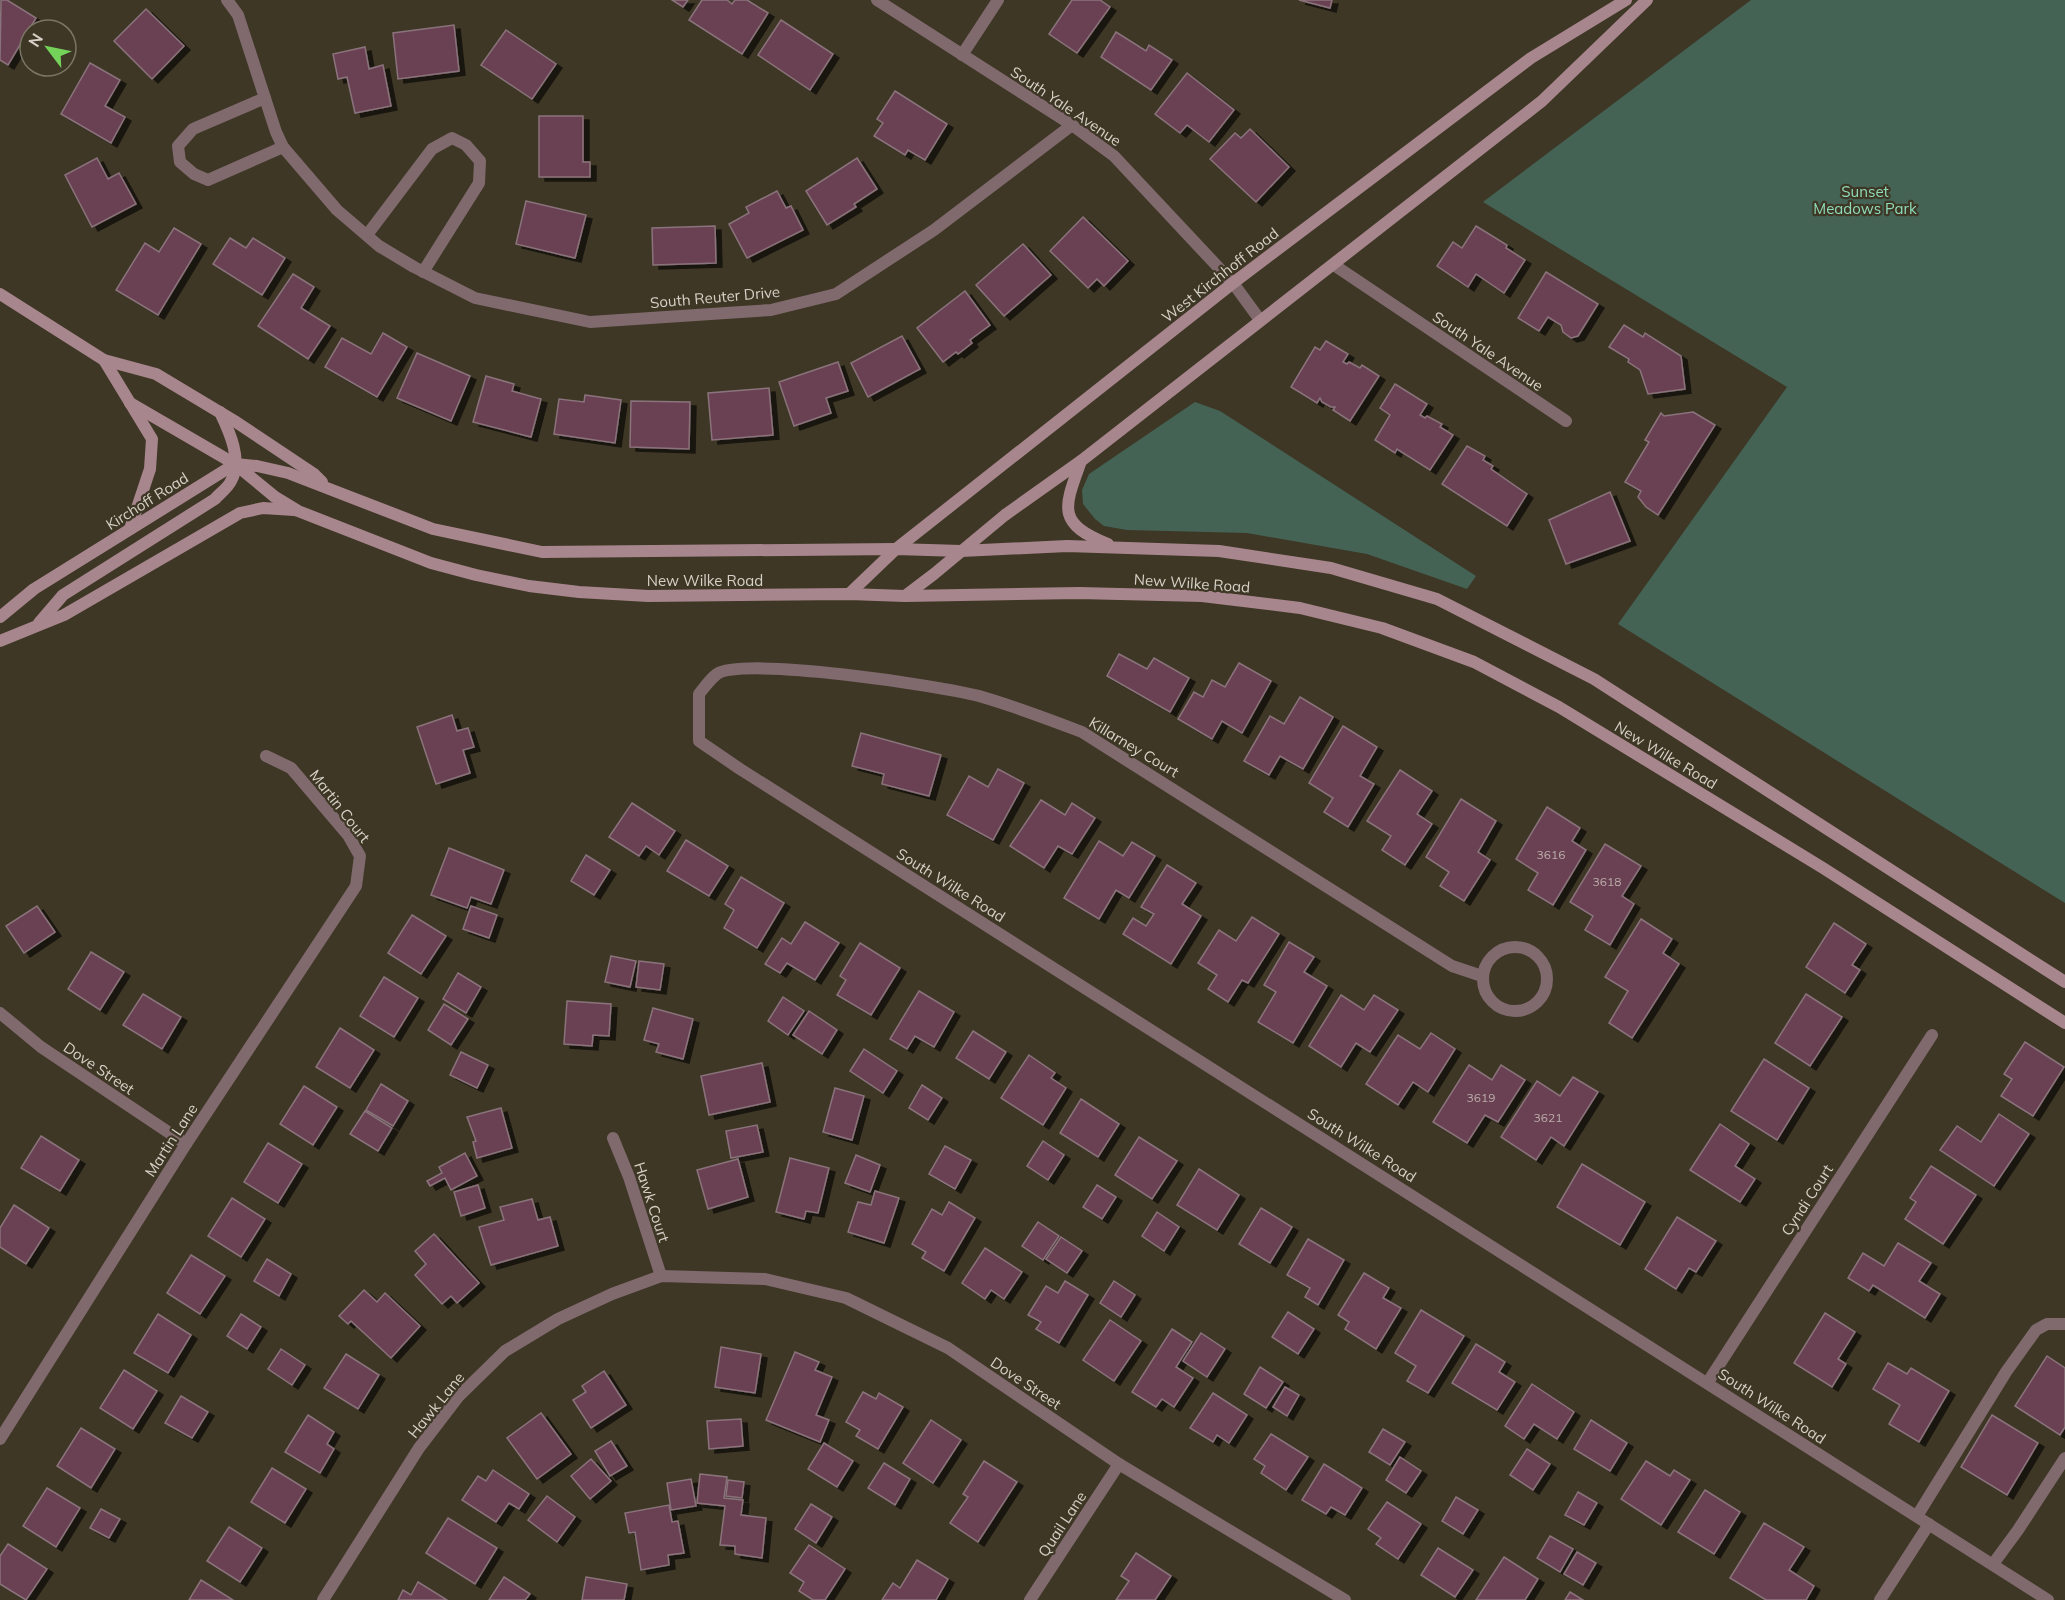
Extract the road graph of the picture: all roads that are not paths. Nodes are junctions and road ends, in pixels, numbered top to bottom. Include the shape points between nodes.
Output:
1 (227, 0) edge
2 (877, 0) edge
3 (999, 0) edge
4 (1626, 0) edge
5 (1647, 0) edge
6 (962, 55) junction
7 (265, 98) junction
8 (1072, 125) junction
9 (283, 147) junction
10 (367, 235) junction
11 (1334, 265) junction
12 (423, 272) junction
13 (1233, 283) junction
14 (0, 294) edge
15 (1260, 320) junction
16 (104, 360) junction
17 (130, 403) junction
18 (219, 412) junction
19 (1566, 421) dead end
20 (1081, 461) junction
21 (235, 464) junction
22 (325, 486) junction
23 (298, 510) junction
24 (130, 529) junction
25 (1118, 548) junction
26 (896, 549) junction
27 (961, 551) junction
28 (849, 594) junction
29 (905, 596) junction
30 (0, 617) edge
31 (37, 626) junction
32 (0, 641) edge
33 (699, 694) joint
34 (266, 756) dead end
35 (360, 856) joint
36 (1482, 976) junction
37 (2065, 982) edge
38 (0, 1013) edge
39 (2065, 1023) edge
40 (1932, 1035) dead end
41 (613, 1138) dead end
42 (186, 1144) junction
43 (660, 1276) junction
44 (2065, 1324) edge
45 (1708, 1382) junction
46 (0, 1439) edge
47 (2065, 1458) edge
48 (1119, 1464) junction
49 (1917, 1516) junction
50 (1929, 1524) junction
51 (1993, 1564) junction
52 (323, 1600) edge
53 (1030, 1600) edge
54 (1345, 1600) edge
55 (1880, 1600) edge
56 (2048, 1600) edge

1 - 7 street, South Reuter Drive via 238,15
2 - 6 street, South Yale Avenue
3 - 6 street
4 - 13 main road, West Kirchhoff Road via 1531,58
5 - 11 main road via 1542,100
6 - 8 street, South Yale Avenue
7 - 9 street, South Reuter Drive
7 - 9 street via 193,129 178,146 180,162 208,180
8 - 12 street, South Reuter Drive via 934,230 836,294 771,310 590,322 476,298
8 - 13 street, South Yale Avenue via 1114,156
9 - 10 street, South Reuter Drive via 337,210
10 - 12 street, South Reuter Drive
10 - 12 street via 432,149 452,138 466,145 480,161 479,183
11 - 15 main road
11 - 19 street, South Yale Avenue
13 - 15 street, South Yale Avenue
13 - 26 main road, West Kirchhoff Road
14 - 16 main road
15 - 20 main road
16 - 17 main road
16 - 18 main road via 156,374
17 - 21 main road
17 - 24 main road via 152,440 150,470
18 - 21 main road via 231,434
18 - 22 main road, New Wilke Road via 314,474
20 - 25 main road via 1069,493 1067,512 1074,525
20 - 27 main road
21 - 22 main road via 288,473
21 - 23 main road, New Wilke Road via 274,497
21 - 24 main road, Kirchoff Road
21 - 31 main road via 231,481 214,499 63,595
22 - 26 main road, New Wilke Road via 434,529 542,552
23 - 28 main road, New Wilke Road via 431,563 529,586 648,596
23 - 31 main road via 263,508 240,513 64,615
24 - 30 main road, Kirchoff Road via 34,589
25 - 27 main road, New Wilke Road
25 - 37 main road, New Wilke Road via 1218,551 1331,568 1437,599 1594,679
26 - 27 main road, New Wilke Road
26 - 28 main road, West Kirchhoff Road
27 - 29 main road
28 - 29 main road, New Wilke Road
29 - 39 main road, New Wilke Road via 1079,593 1202,596 1289,606 1382,628 1474,662 1559,707 1813,862
31 - 32 main road
33 - 36 street, Killarney Court via 718,673 758,668 854,675 955,692 1040,716 1082,732 1452,966
33 - 45 street, South Wilke Road via 699,741
34 - 35 street, Martin Court via 291,768 348,835
35 - 42 street, Martin Lane via 356,886
36 - 36 street via 1493,1003 1512,1011 1531,1007 1544,992 1547,981 1546,970 1533,952 1512,947 1492,956
38 - 42 street, Dove Street via 41,1047
40 - 45 street, Cyndi Court
41 - 43 street, Hawk Court
42 - 46 street, Martin Lane
43 - 48 street, Dove Street via 765,1279 846,1298 948,1348
43 - 52 street, Hawk Lane via 558,1319 505,1351 458,1397 419,1448
44 - 49 street via 2047,1324 2036,1330
45 - 49 street, South Wilke Road
47 - 51 street
48 - 53 street, Quail Lane
48 - 54 street, Dove Street
49 - 50 street, South Wilke Road
50 - 51 street, South Wilke Road
50 - 55 street
51 - 56 street, South Wilke Road

